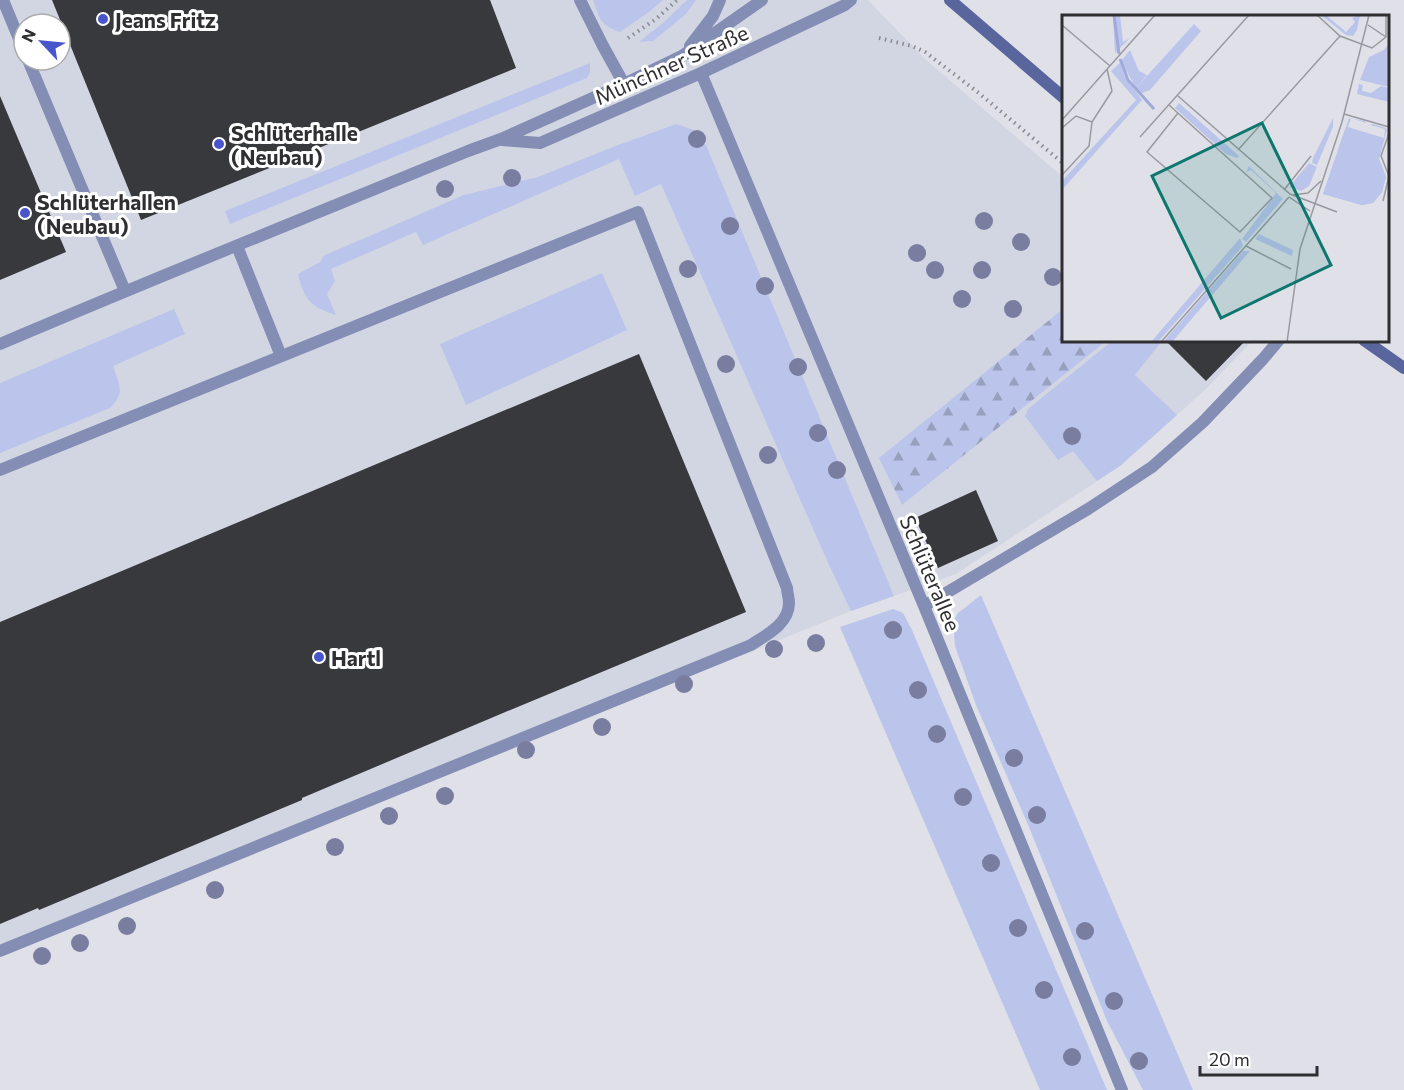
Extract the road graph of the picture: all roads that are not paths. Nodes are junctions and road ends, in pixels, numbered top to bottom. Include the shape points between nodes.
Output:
1 (3, 0) edge
2 (580, 0) edge
3 (720, 0) edge
4 (762, 0) edge
5 (851, 0) edge
6 (950, 0) edge
7 (12, 22) edge
8 (682, 56) junction
9 (33, 72) edge
10 (701, 73) junction
11 (624, 84) junction
12 (1062, 96) edge
13 (501, 139) junction
14 (237, 246) junction
15 (124, 291) junction
16 (1277, 342) edge
17 (1367, 342) edge
18 (0, 344) edge
19 (281, 356) junction
20 (1404, 368) edge
21 (0, 470) edge
22 (924, 606) junction
23 (0, 951) edge
24 (1122, 1090) edge

1 - 7 street
2 - 11 street
3 - 8 street, Münchner Straße
4 - 8 street, Münchner Straße
5 - 10 street, Münchner Straße
6 - 12 main road
8 - 11 street, Münchner Straße
9 - 15 street
10 - 13 street, Münchner Straße via 540,143
10 - 22 street, Schlüterallee
11 - 13 street, Münchner Straße
13 - 14 street, Münchner Straße
14 - 15 street, Münchner Straße
14 - 19 street
15 - 18 street, Münchner Straße
16 - 22 street via 1203,422 1152,467
17 - 20 main road
19 - 21 street
19 - 23 street via 638,212 787,588 786,616 776,629 751,645
22 - 24 street, Schlüterallee

